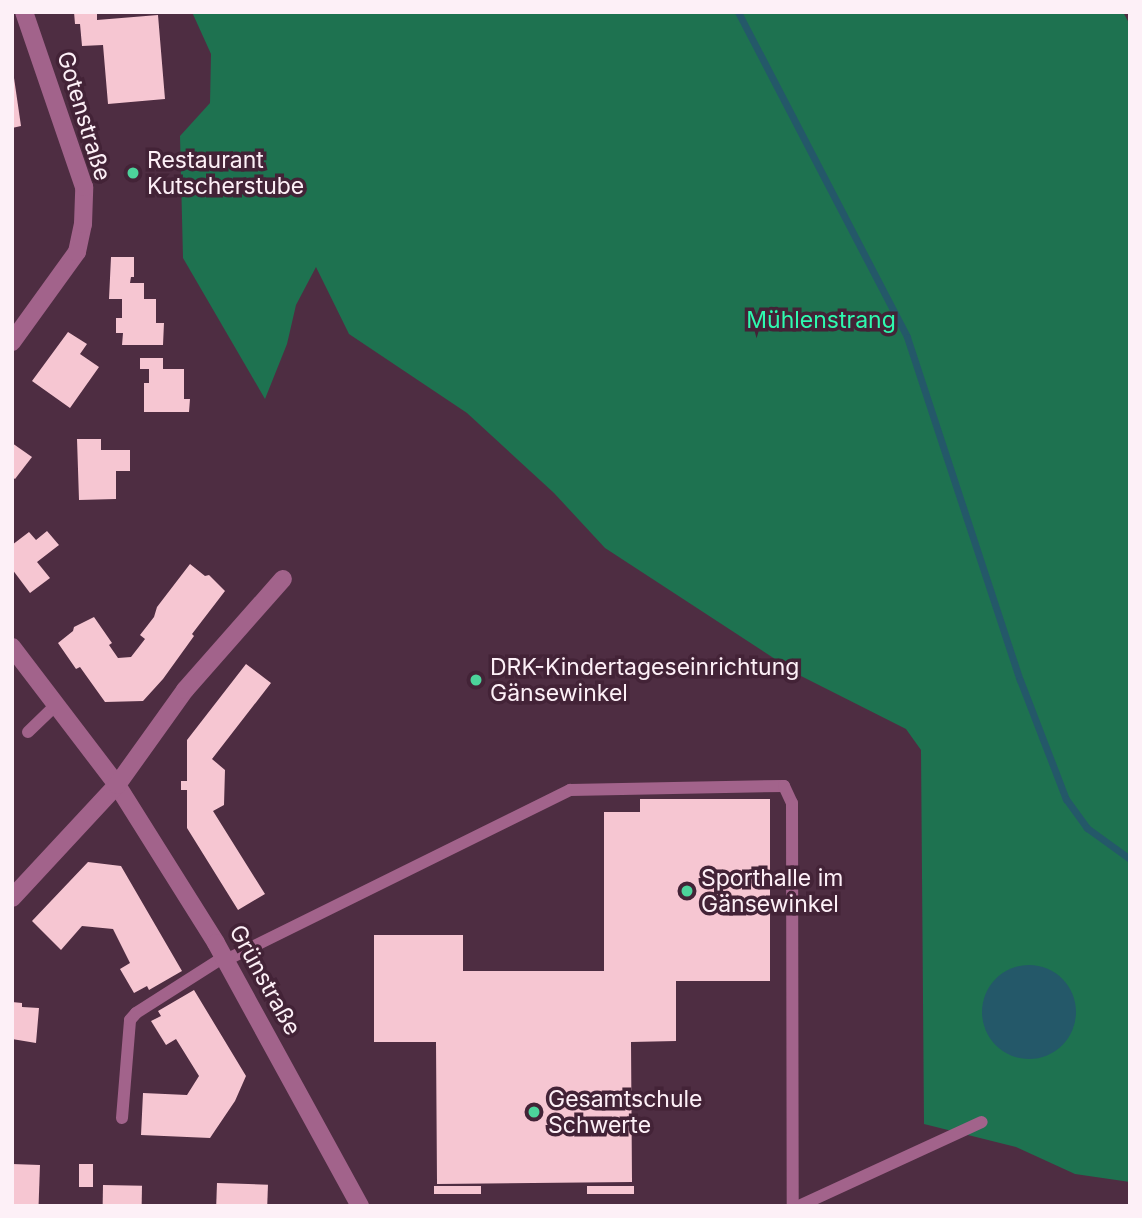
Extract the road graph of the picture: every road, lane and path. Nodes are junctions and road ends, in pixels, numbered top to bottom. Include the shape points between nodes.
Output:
1 (24, 12) edge
2 (12, 342) edge
3 (284, 579) dead end
4 (12, 647) edge
5 (56, 705) junction
6 (28, 732) dead end
7 (117, 785) junction
8 (12, 898) edge
9 (225, 959) junction
10 (122, 1118) dead end
11 (982, 1122) dead end
12 (360, 1206) edge
13 (793, 1206) edge
14 (799, 1206) edge

1 - 2 street, Gotenstraße via 84,187 83,223 77,252
3 - 7 street via 185,690
4 - 5 street, Grünstraße
5 - 6 lane
5 - 7 street, Grünstraße
7 - 8 street
7 - 9 street, Grünstraße
9 - 10 lane via 130,1020
9 - 12 street, Grünstraße
9 - 13 lane via 570,790 784,786 792,803
11 - 14 lane

